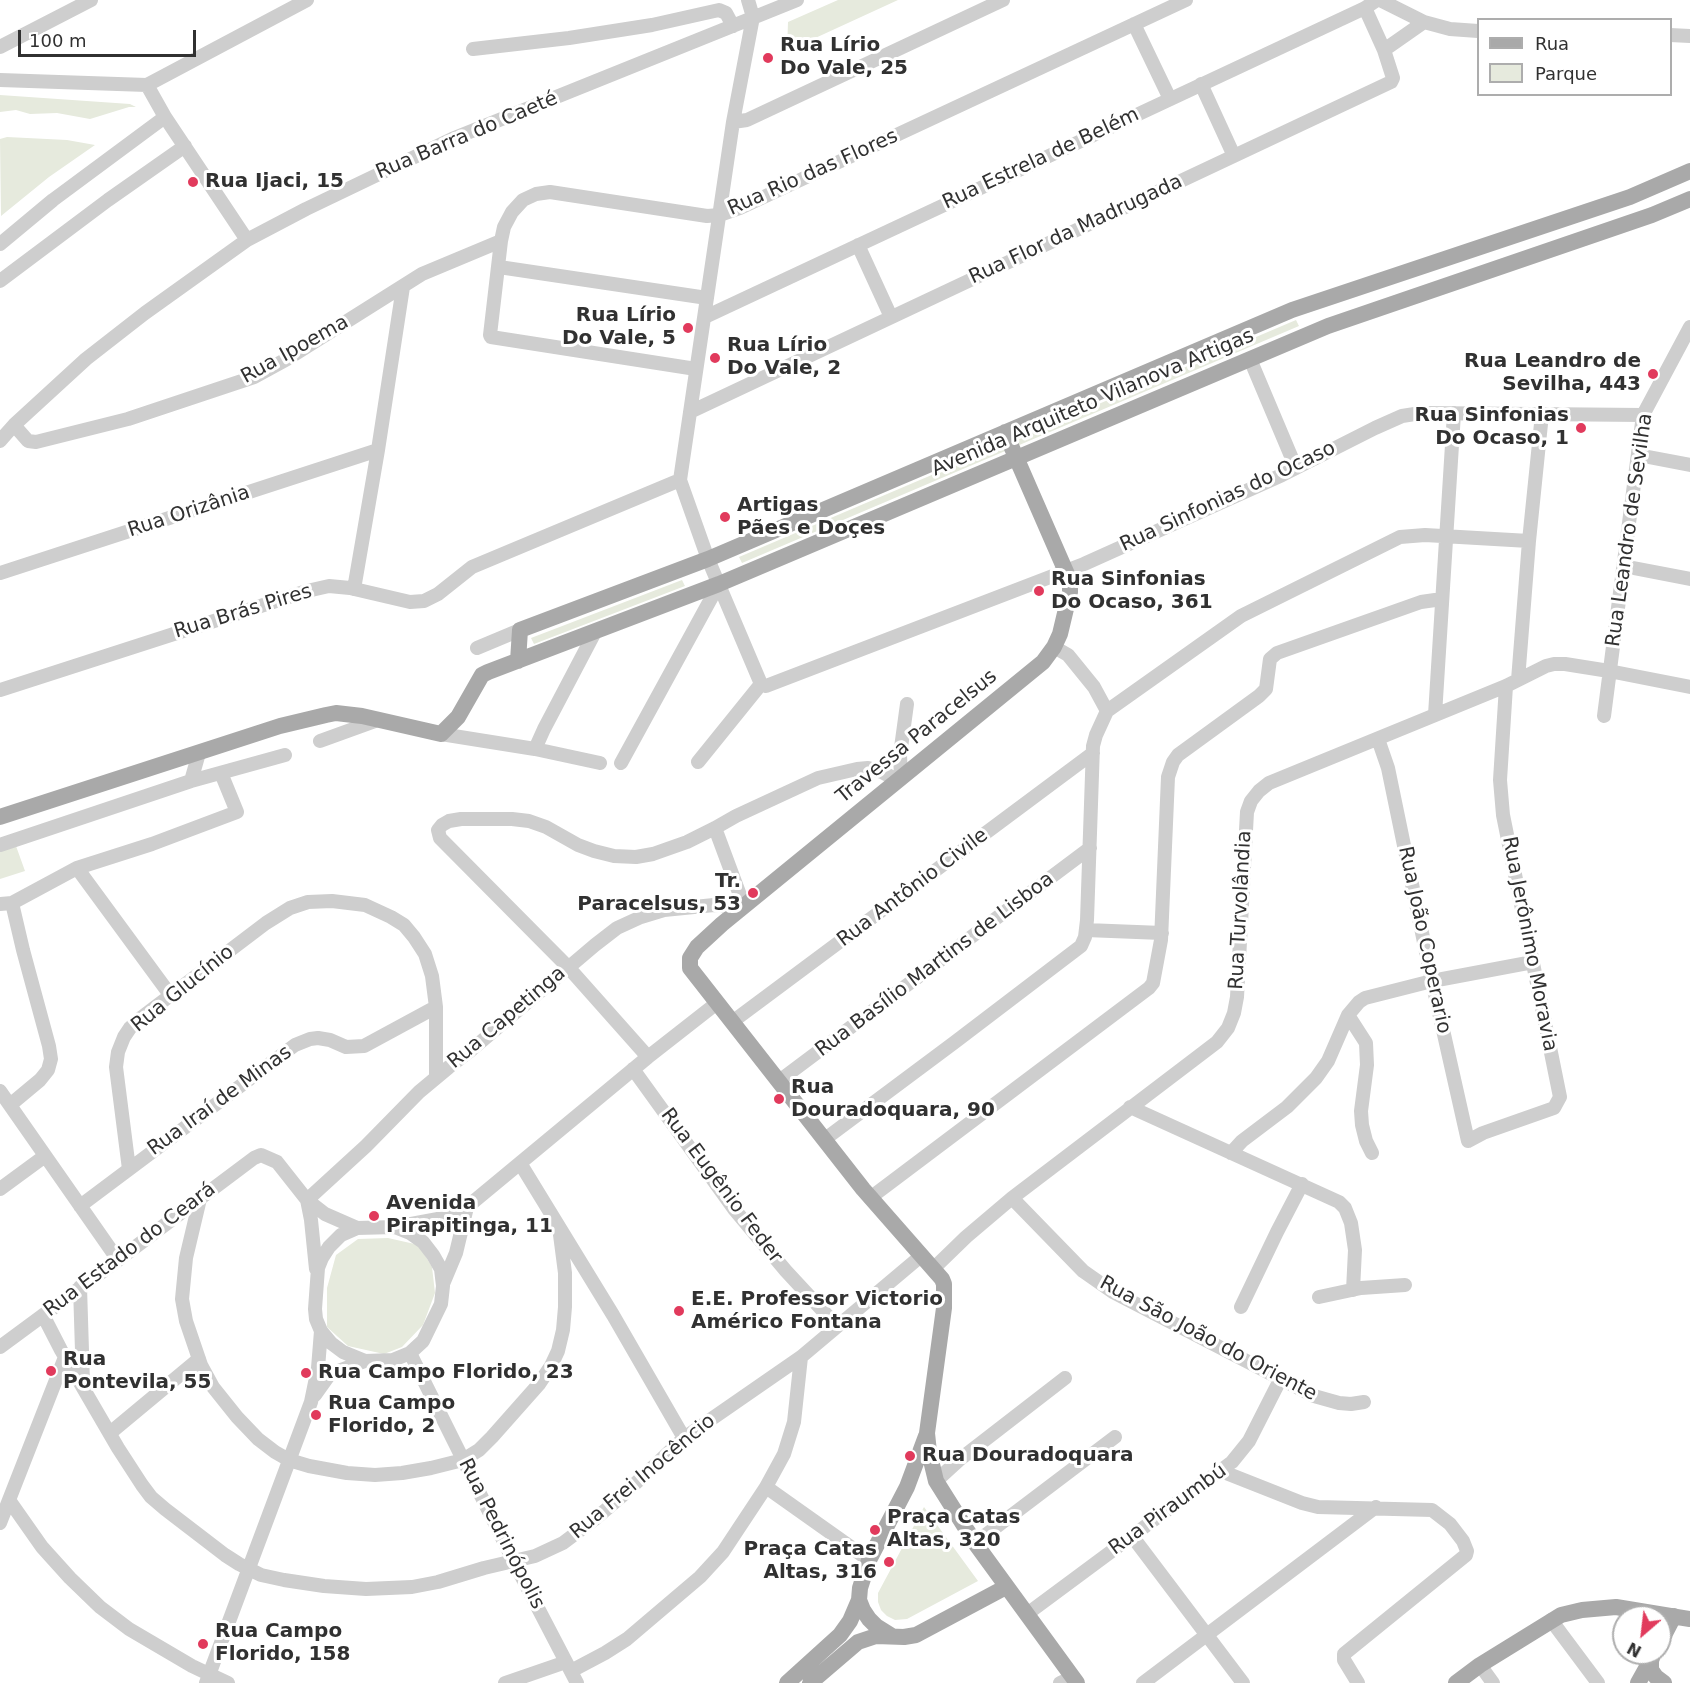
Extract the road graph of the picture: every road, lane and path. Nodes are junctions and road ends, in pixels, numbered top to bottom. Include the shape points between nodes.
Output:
1 (91, 0) edge
2 (307, 0) edge
3 (748, 0) edge
4 (797, 0) edge
5 (1003, 0) edge
6 (1177, 2) edge
7 (1374, 3) edge
8 (753, 17) junction
9 (1424, 22) junction
10 (1134, 24) junction
11 (733, 26) junction
12 (1477, 31) edge
13 (1672, 35) edge
14 (1690, 36) edge
15 (0, 47) edge
16 (473, 49) dead end
17 (1384, 50) junction
18 (0, 73) edge
19 (0, 80) edge
20 (26, 82) junction
21 (1201, 84) junction
22 (147, 85) junction
23 (1170, 99) junction
24 (165, 117) junction
25 (733, 122) junction
26 (185, 146) junction
27 (1234, 156) junction
28 (1690, 171) edge
29 (1690, 199) edge
30 (720, 215) junction
31 (247, 240) junction
32 (501, 241) junction
33 (0, 244) edge
34 (858, 245) junction
35 (498, 267) junction
36 (0, 282) edge
37 (403, 286) junction
38 (707, 298) junction
39 (705, 317) junction
40 (891, 317) junction
41 (1690, 327) edge
42 (1250, 359) junction
43 (696, 369) junction
44 (690, 412) junction
45 (1454, 413) junction
46 (1542, 414) junction
47 (1643, 415) junction
48 (14, 424) junction
49 (1005, 432) junction
50 (0, 441) edge
51 (378, 450) junction
52 (1638, 455) junction
53 (1017, 458) junction
54 (1690, 465) edge
55 (1296, 468) junction
56 (680, 480) junction
57 (1447, 536) junction
58 (1529, 541) junction
59 (708, 559) junction
60 (1623, 566) junction
61 (1065, 570) junction
62 (0, 573) edge
63 (1690, 579) edge
64 (719, 584) junction
65 (354, 589) junction
66 (1442, 599) junction
67 (674, 602) junction
68 (699, 618) junction
69 (520, 630) junction
70 (595, 632) junction
71 (1054, 647) junction
72 (477, 648) dead end
73 (518, 661) junction
74 (1610, 670) junction
75 (1512, 683) junction
76 (761, 684) junction
77 (3, 687) edge
78 (1690, 687) edge
79 (907, 704) dead end
80 (1107, 711) junction
81 (1435, 715) junction
82 (1604, 716) dead end
83 (378, 720) junction
84 (441, 734) junction
85 (1378, 739) junction
86 (320, 741) dead end
87 (535, 749) junction
88 (199, 753) junction
89 (1093, 753) junction
90 (285, 755) dead end
91 (698, 762) dead end
92 (600, 763) dead end
93 (621, 763) dead end
94 (221, 773) junction
95 (899, 778) junction
96 (191, 781) junction
97 (0, 817) edge
98 (715, 828) junction
99 (0, 845) edge
100 (1090, 848) junction
101 (77, 868) junction
102 (6, 903) edge
103 (743, 907) junction
104 (1086, 930) junction
105 (1162, 933) junction
106 (1533, 962) junction
107 (568, 967) junction
108 (1432, 981) junction
109 (171, 996) junction
110 (717, 1003) junction
111 (436, 1007) junction
112 (1348, 1015) junction
113 (732, 1022) junction
114 (648, 1057) junction
115 (633, 1069) junction
116 (436, 1077) junction
117 (779, 1081) junction
118 (0, 1091) edge
119 (10, 1105) junction
120 (1130, 1107) junction
121 (825, 1139) junction
122 (1468, 1141) joint
123 (1231, 1153) junction
124 (1372, 1153) dead end
125 (45, 1156) junction
126 (520, 1163) junction
127 (129, 1169) junction
128 (1302, 1184) junction
129 (0, 1189) edge
130 (870, 1198) junction
131 (1012, 1198) junction
132 (200, 1199) junction
133 (307, 1200) junction
134 (80, 1206) junction
135 (467, 1207) junction
136 (395, 1227) junction
137 (559, 1227) junction
138 (357, 1228) junction
139 (921, 1256) junction
140 (118, 1260) junction
141 (933, 1269) junction
142 (316, 1276) junction
143 (1405, 1285) dead end
144 (443, 1286) junction
145 (80, 1287) junction
146 (1353, 1290) junction
147 (1319, 1297) dead end
148 (1241, 1307) dead end
149 (43, 1315) junction
150 (837, 1326) junction
151 (321, 1331) junction
152 (0, 1347) edge
153 (410, 1353) junction
154 (65, 1357) junction
155 (801, 1357) junction
156 (199, 1359) junction
157 (365, 1361) junction
158 (1065, 1378) dead end
159 (1280, 1380) junction
160 (83, 1386) junction
161 (311, 1402) junction
162 (1364, 1402) dead end
163 (110, 1433) junction
164 (927, 1433) junction
165 (1115, 1437) dead end
166 (684, 1438) junction
167 (290, 1460) junction
168 (463, 1460) junction
169 (1221, 1471) junction
170 (936, 1481) junction
171 (766, 1486) junction
172 (907, 1487) junction
173 (9, 1500) junction
174 (1376, 1507) junction
175 (0, 1523) edge
176 (1132, 1536) junction
177 (975, 1543) junction
178 (868, 1560) junction
179 (514, 1562) junction
180 (249, 1569) junction
181 (1006, 1587) junction
182 (859, 1600) junction
183 (1589, 1609) junction
184 (1612, 1612) edge
185 (1027, 1614) junction
186 (1682, 1617) edge
187 (1551, 1620) junction
188 (1672, 1629) edge
189 (1690, 1631) edge
190 (892, 1635) junction
191 (1207, 1635) junction
192 (1480, 1665) junction
193 (1647, 1665) edge
194 (1652, 1665) edge
195 (571, 1672) edge
196 (208, 1679) edge
197 (1070, 1681) edge
198 (228, 1683) edge
199 (505, 1683) edge
200 (787, 1683) edge
201 (810, 1683) edge
202 (1143, 1683) edge
203 (1243, 1683) edge
204 (1358, 1683) edge
205 (1456, 1683) edge
206 (1493, 1683) edge
207 (1598, 1683) edge
208 (1638, 1683) edge
209 (1664, 1683) edge

1 - 15 street
2 - 22 street
3 - 8 street
4 - 8 street, Rua Barra do Caeté
5 - 25 street via 747,120
6 - 10 street, Rua Rio das Flores
7 - 9 street
7 - 17 street, Rua Flor da Madrugada
7 - 21 street, Rua Estrela de Belém
8 - 11 street, Rua Barra do Caeté
8 - 25 street
9 - 12 street
9 - 17 street
10 - 23 street
10 - 30 street, Rua Rio das Flores
11 - 16 street via 726,13 719,10 605,33
11 - 31 street, Rua Barra do Caeté via 452,139
13 - 14 street
17 - 27 street, Rua Flor da Madrugada via 1391,82
18 - 20 street
19 - 20 street
20 - 22 street
21 - 23 street, Rua Estrela de Belém
21 - 27 street
22 - 24 street
23 - 34 street, Rua Estrela de Belém
24 - 26 street
24 - 33 street
25 - 30 street
26 - 31 street
26 - 36 street
27 - 40 street, Rua Flor da Madrugada
28 - 49 main road, Avenida Arquiteto Vilanova Artigas via 1630,197 1292,310
29 - 42 main road, Avenida Arquiteto Vilanova Artigas via 1328,326
30 - 32 street, Rua Rio das Flores via 550,192 523,200 512,212
30 - 38 street
31 - 48 street, Rua Barra do Caeté via 111,339
32 - 35 street, Rua Rio das Flores
32 - 37 street, Rua Ipoema
34 - 39 street, Rua Estrela de Belém
34 - 40 street
35 - 38 street
35 - 43 street, Rua Rio das Flores via 491,337
37 - 48 street, Rua Ipoema via 254,378 128,419 36,442 28,441
37 - 51 street
38 - 39 street
39 - 43 street
40 - 44 street, Rua Flor da Madrugada
41 - 47 street, Rua Leandro de Sevilha
42 - 53 main road, Avenida Arquiteto Vilanova Artigas
42 - 55 street
43 - 44 street
44 - 56 street
45 - 46 street, Rua Sinfonias do Ocaso
45 - 55 street, Rua Sinfonias do Ocaso via 1402,416
45 - 57 street
46 - 47 street, Rua Sinfonias do Ocaso
46 - 58 street, Rua Jerônimo Moravia
47 - 52 street, Rua Leandro de Sevilha
48 - 50 street, Rua Barra do Caeté
49 - 53 main road, Travessa Paracelsus
49 - 59 main road, Avenida Arquiteto Vilanova Artigas
51 - 62 street, Rua Orizânia
51 - 65 street
52 - 54 street
52 - 60 street, Rua Leandro de Sevilha
53 - 61 main road, Travessa Paracelsus
53 - 64 main road, Avenida Arquiteto Vilanova Artigas
55 - 61 street, Rua Sinfonias do Ocaso
56 - 59 street
56 - 65 street, Rua Brás Pires via 472,567 424,601 410,602
57 - 58 street
57 - 66 street
57 - 80 street via 1400,537 1241,616
58 - 75 street, Rua Jerônimo Moravia
59 - 64 street
59 - 69 main road, Avenida Arquiteto Vilanova Artigas
60 - 63 street
60 - 74 street, Rua Leandro de Sevilha
61 - 71 main road, Travessa Paracelsus via 1070,592
61 - 76 street, Rua Sinfonias do Ocaso via 766,686
64 - 67 main road, Avenida Arquiteto Vilanova Artigas
64 - 68 street
64 - 76 street
65 - 77 street, Rua Brás Pires via 329,586 307,591
66 - 81 street
66 - 105 street via 1421,602 1277,653 1270,659 1266,689 1178,755 1168,777
67 - 68 street via 689,603
67 - 70 main road, Avenida Arquiteto Vilanova Artigas
68 - 93 street
69 - 72 street, Avenida Arquiteto Vilanova Artigas
69 - 73 main road
70 - 73 main road, Avenida Arquiteto Vilanova Artigas
70 - 87 street
71 - 80 street via 1068,655 1094,687
71 - 95 main road, Travessa Paracelsus via 1043,662
73 - 84 main road, Avenida Arquiteto Vilanova Artigas via 482,675 458,717
74 - 75 street, Rua Turvolândia via 1554,664
74 - 78 street, Rua Leandro de Sevilha
74 - 82 street, Rua Leandro de Sevilha
75 - 81 street, Rua Turvolândia
75 - 106 street, Rua Jerônimo Moravia via 1501,796
76 - 91 street
79 - 95 street
80 - 89 street
81 - 85 street, Rua Turvolândia
83 - 84 main road
83 - 86 street
83 - 88 main road via 346,713 326,715
84 - 87 street
85 - 108 street, Rua João Coperario via 1388,768
85 - 120 street, Rua Turvolândia via 1269,783 1251,801 1246,820 1234,1013 1216,1042
87 - 92 street
88 - 96 street
88 - 97 main road
89 - 100 street
89 - 113 street, Rua Antônio Civile
90 - 94 street
94 - 96 street
94 - 101 street via 237,812
95 - 98 street via 868,768 818,778
95 - 103 main road, Travessa Paracelsus
96 - 99 street
98 - 103 street
98 - 107 street via 668,849 636,857 594,851 528,821 460,819 442,825 438,830 440,838
100 - 104 street
100 - 117 street, Rua Basílio Martins de Lisboa
101 - 102 street
101 - 109 street
102 - 119 street via 23,950 51,1059 40,1080
103 - 107 street, Rua Capetinga via 687,907 641,917 617,928
103 - 110 main road via 697,947 690,958 690,968
104 - 105 street
104 - 121 street via 1084,942 1075,952
105 - 130 street via 1155,978 1149,988
106 - 108 street
106 - 122 street, Rua Jerônimo Moravia via 1560,1097 1558,1103 1554,1108
107 - 114 street
107 - 116 street, Rua Capetinga
108 - 112 street via 1365,998
108 - 122 street, Rua João Coperario
109 - 111 street, Rua Glucínio via 290,908 332,901 365,905 404,925 425,954
109 - 127 street, Rua Glucínio via 130,1028 118,1052 116,1067
110 - 113 main road
110 - 114 street
111 - 116 street, Rua Glucínio
111 - 127 street, Rua Iraí de Minas via 364,1046 346,1047 318,1038 294,1046
112 - 123 street via 1328,1061 1316,1078
112 - 124 street via 1366,1043 1361,1111
113 - 117 main road
114 - 115 street
115 - 126 street
115 - 150 street, Rua Eugênio Feder via 734,1209
116 - 133 street, Rua Capetinga
117 - 121 main road
118 - 119 street
119 - 125 street
120 - 123 street
120 - 131 street, Rua Turvolândia
121 - 130 main road
123 - 128 street
125 - 129 street
125 - 134 street
126 - 135 street
126 - 137 street
127 - 134 street, Rua Iraí de Minas
128 - 146 street via 1345,1208 1355,1250
128 - 148 street
130 - 139 main road
131 - 141 street, Rua Turvolândia
131 - 159 street, Rua São João do Oriente via 1100,1284
132 - 133 street, Rua Estado do Ceará via 261,1155 277,1162
132 - 140 street, Rua Estado do Ceará
132 - 156 street via 186,1258 182,1299
133 - 138 street via 325,1214
133 - 142 street
134 - 140 street
135 - 136 street via 438,1219
135 - 144 street
136 - 138 street
136 - 144 street via 423,1242 441,1269
137 - 166 street
137 - 168 street via 565,1306 558,1351 539,1384 479,1450
138 - 142 street via 341,1235 329,1247
139 - 141 main road
139 - 150 street, Rua Frei Inocêncio
140 - 145 street, Rua Estado do Ceará
141 - 164 main road via 942,1279 944,1292
142 - 151 street via 315,1309
143 - 146 street
144 - 153 street via 434,1321 423,1341
145 - 149 street, Rua Estado do Ceará
145 - 160 street, Rua Frei Inocêncio
146 - 147 street
149 - 152 street, Rua Estado do Ceará
149 - 154 street, Rua Frei Inocêncio
150 - 155 street, Rua Frei Inocêncio
151 - 157 street via 343,1352
151 - 161 street
153 - 157 street via 393,1360
153 - 168 street, Rua Pedrinópolis
154 - 160 street, Rua Frei Inocêncio
154 - 173 street
155 - 166 street, Rua Frei Inocêncio
155 - 171 street via 794,1422 784,1454
156 - 163 street
156 - 167 street via 213,1387 237,1417 258,1439
157 - 161 street via 330,1374
158 - 170 street
159 - 162 street, Rua São João do Oriente via 1327,1400
159 - 169 street, Rua Piraumbú via 1249,1441
160 - 163 street, Rua Frei Inocêncio
161 - 167 street
163 - 180 street, Rua Frei Inocêncio via 151,1497
164 - 170 main road
164 - 172 main road
165 - 177 street
166 - 179 street, Rua Frei Inocêncio via 629,1490 563,1543
167 - 168 street via 337,1472 375,1475
167 - 180 street
168 - 179 street, Rua Pedrinópolis
169 - 174 street via 1318,1507
169 - 176 street, Rua Piraumbú
170 - 172 main road
170 - 177 main road
171 - 178 street
171 - 195 street via 723,1552 700,1577 627,1639
172 - 178 main road
173 - 175 street
173 - 196 street via 42,1546 100,1608
174 - 191 street
174 - 204 street via 1432,1510 1450,1524 1467,1551 1344,1654
176 - 185 street, Rua Piraumbú
176 - 191 street
177 - 181 main road
178 - 182 main road
179 - 180 street, Rua Frei Inocêncio via 421,1586 378,1589 294,1582
179 - 195 street, Rua Pedrinópolis
180 - 196 street
181 - 185 main road
181 - 190 main road via 916,1635
182 - 190 main road via 869,1619
182 - 200 main road via 840,1635
183 - 184 main road
183 - 186 main road via 1622,1608
183 - 187 main road
185 - 197 main road
186 - 188 main road
186 - 189 main road
187 - 192 main road
187 - 207 street
190 - 201 main road via 858,1642
191 - 202 street
191 - 203 street
192 - 205 main road
192 - 206 street
193 - 208 main road
194 - 209 main road via 1653,1674
195 - 199 street
196 - 198 street

